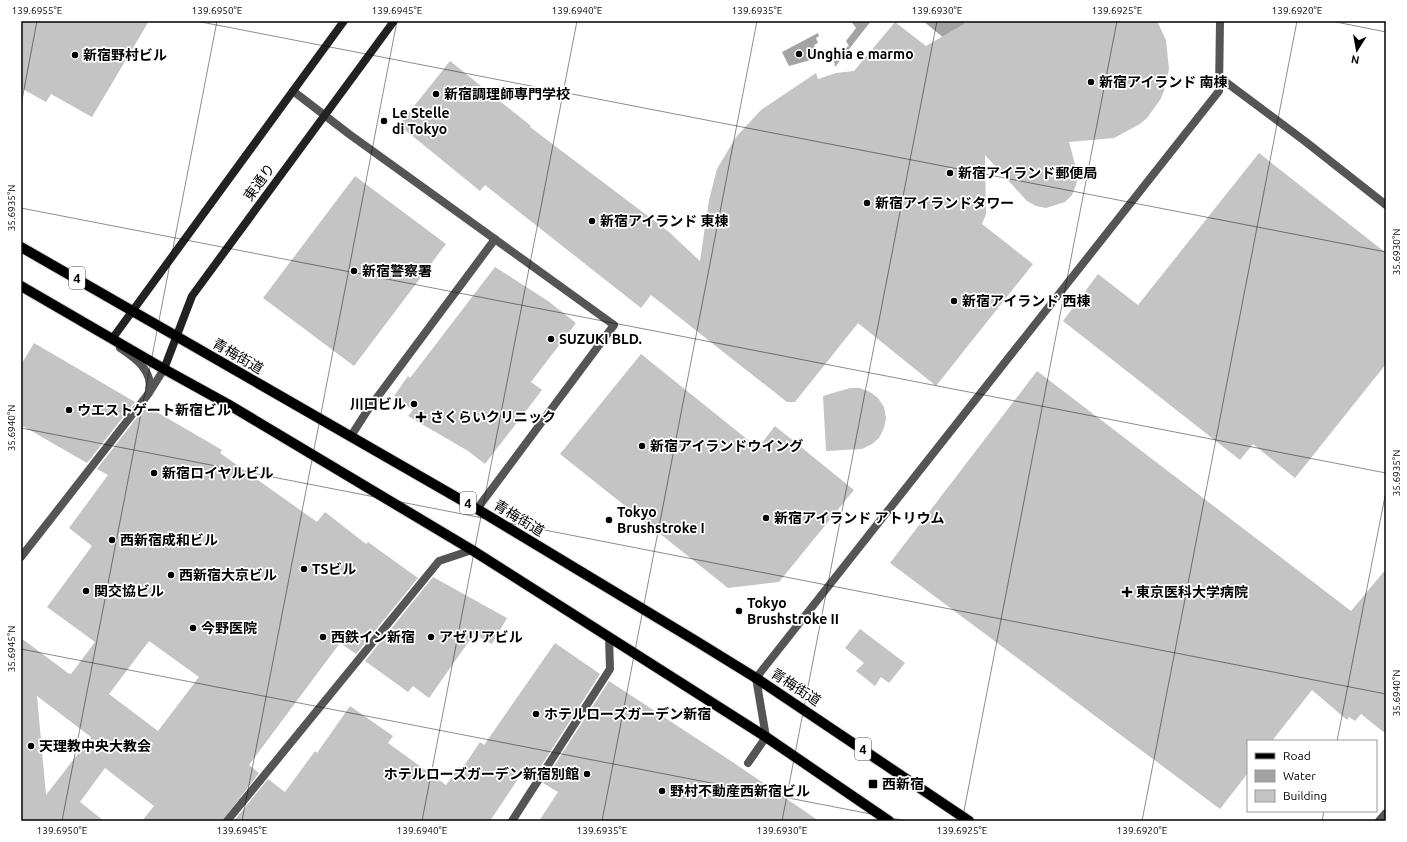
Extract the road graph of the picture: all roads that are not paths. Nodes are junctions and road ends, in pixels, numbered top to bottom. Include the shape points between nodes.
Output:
1 (344, 21) edge
2 (394, 21) edge
3 (1220, 21) edge
4 (1219, 77) junction
5 (293, 91) junction
6 (324, 115) junction
7 (1386, 205) edge
8 (495, 239) junction
9 (21, 246) edge
10 (21, 286) edge
11 (132, 310) junction
12 (68, 313) junction
13 (175, 336) junction
14 (112, 339) junction
15 (164, 369) junction
16 (149, 393) junction
17 (351, 436) junction
18 (478, 509) junction
19 (472, 550) junction
20 (21, 557) edge
21 (609, 637) junction
22 (756, 678) junction
23 (766, 737) junction
24 (748, 763) dead end
25 (1386, 813) edge
26 (227, 821) edge
27 (512, 821) edge
28 (889, 821) edge
29 (969, 821) edge
30 (1379, 821) edge

1 - 5 main road, 東通り
2 - 6 main road, 東通り
3 - 4 street
4 - 7 street
4 - 22 street via 1219,91
5 - 6 street
5 - 11 main road, 東通り
6 - 8 street
6 - 13 main road, 東通り via 192,296
8 - 17 street
8 - 18 street via 614,324
9 - 11 main road, 青梅街道 / 4
10 - 12 main road
11 - 13 main road, 青梅街道 / 4
11 - 14 main road, 東通り
12 - 14 main road
12 - 16 street via 126,352 143,367 150,381
13 - 15 main road, 東通り
13 - 17 main road, 青梅街道 / 4
14 - 15 main road
15 - 16 street
15 - 19 main road via 238,410
16 - 20 street
17 - 18 main road, 青梅街道 / 4
18 - 22 main road, 青梅街道 / 4
19 - 21 main road
19 - 26 street via 439,562
21 - 23 main road
21 - 27 street via 610,669
22 - 23 street
22 - 29 main road, 青梅街道 / 4
23 - 24 street
23 - 28 main road
25 - 30 street

